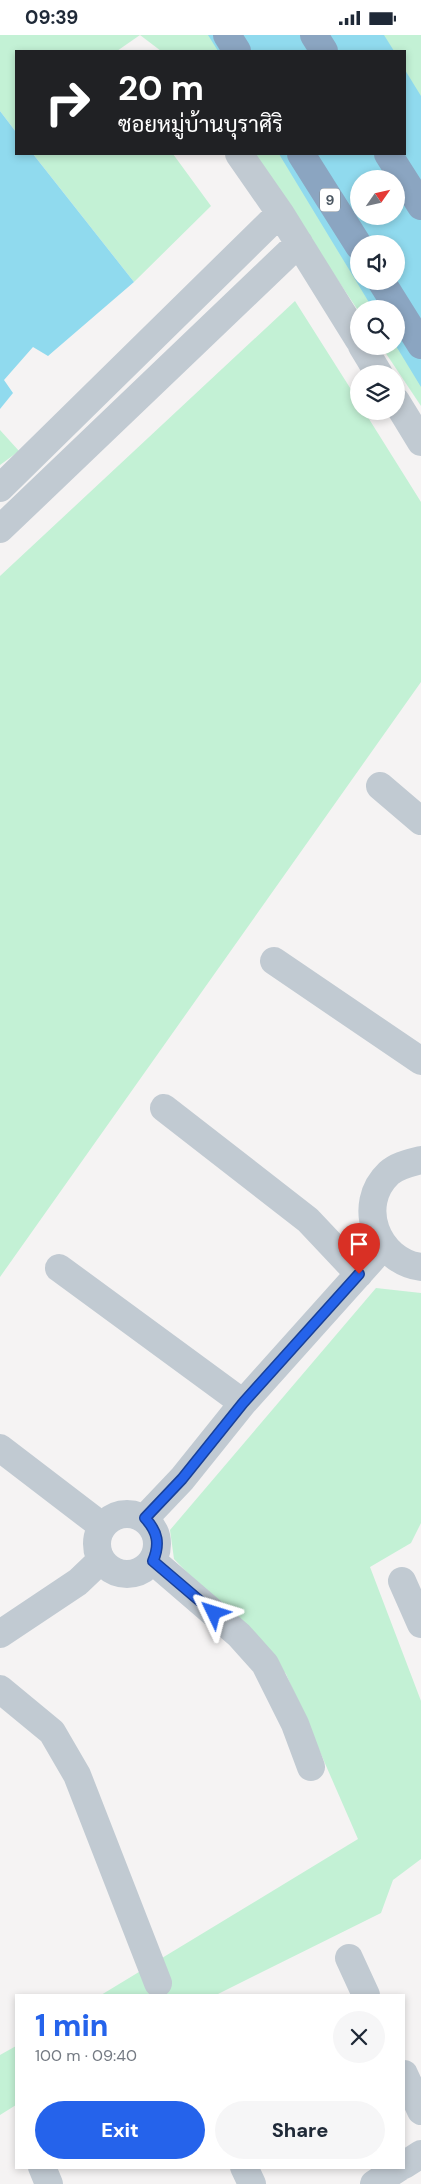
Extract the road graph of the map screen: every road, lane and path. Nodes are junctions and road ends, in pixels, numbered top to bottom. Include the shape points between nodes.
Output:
1 (227, 35) edge
2 (314, 35) edge
3 (236, 50) edge
4 (323, 50) edge
5 (240, 155) edge
6 (302, 155) edge
7 (389, 155) edge
8 (421, 206) edge
9 (280, 213) junction
10 (352, 235) edge
11 (299, 243) junction
12 (387, 290) edge
13 (350, 325) edge
14 (421, 345) edge
15 (405, 416) edge
16 (421, 442) edge
17 (5, 473) edge
18 (39, 491) junction
19 (0, 529) edge
20 (380, 786) dead end
21 (421, 821) edge
22 (274, 961) dead end
23 (421, 1061) edge
24 (164, 1108) dead end
25 (421, 1160) edge
26 (381, 1243) junction
27 (421, 1267) edge
28 (59, 1268) dead end
29 (359, 1274) junction
30 (243, 1403) junction
31 (0, 1448) edge
32 (145, 1518) junction
33 (102, 1526) junction
34 (102, 1560) junction
35 (153, 1561) junction
36 (402, 1581) dead end
37 (421, 1625) edge
38 (0, 1633) edge
39 (0, 1689) edge
40 (311, 1767) dead end
41 (349, 1958) dead end
42 (158, 1983) dead end
43 (366, 1994) edge
44 (405, 2076) edge
45 (421, 2111) edge
46 (421, 2154) edge
47 (405, 2164) edge
48 (43, 2169) edge
49 (245, 2169) edge
50 (397, 2169) edge
51 (49, 2184) edge
52 (252, 2184) edge
53 (374, 2184) edge

1 - 3 highway
2 - 4 highway
5 - 9 street
6 - 10 highway, 9
7 - 8 highway
9 - 11 street
9 - 17 street
11 - 13 street
11 - 18 street
12 - 14 highway
15 - 16 street
17 - 18 street
18 - 19 street
20 - 21 street
22 - 23 street
24 - 29 street via 308,1220
25 - 26 street via 405,1164 389,1174 378,1189 373,1216
26 - 27 street via 394,1257
26 - 29 street
28 - 30 street
29 - 30 street
30 - 32 street via 182,1479
31 - 33 street
32 - 33 street via 134,1513 122,1513
32 - 35 street via 157,1538 158,1550
33 - 34 street via 97,1537 97,1549
34 - 35 street via 110,1569 133,1574
34 - 38 street via 78,1582
35 - 40 street via 239,1635 265,1664 295,1724
36 - 37 street
39 - 42 street via 52,1732 77,1775
41 - 43 street
44 - 45 street
46 - 47 street
48 - 51 street
49 - 52 street
50 - 53 street

